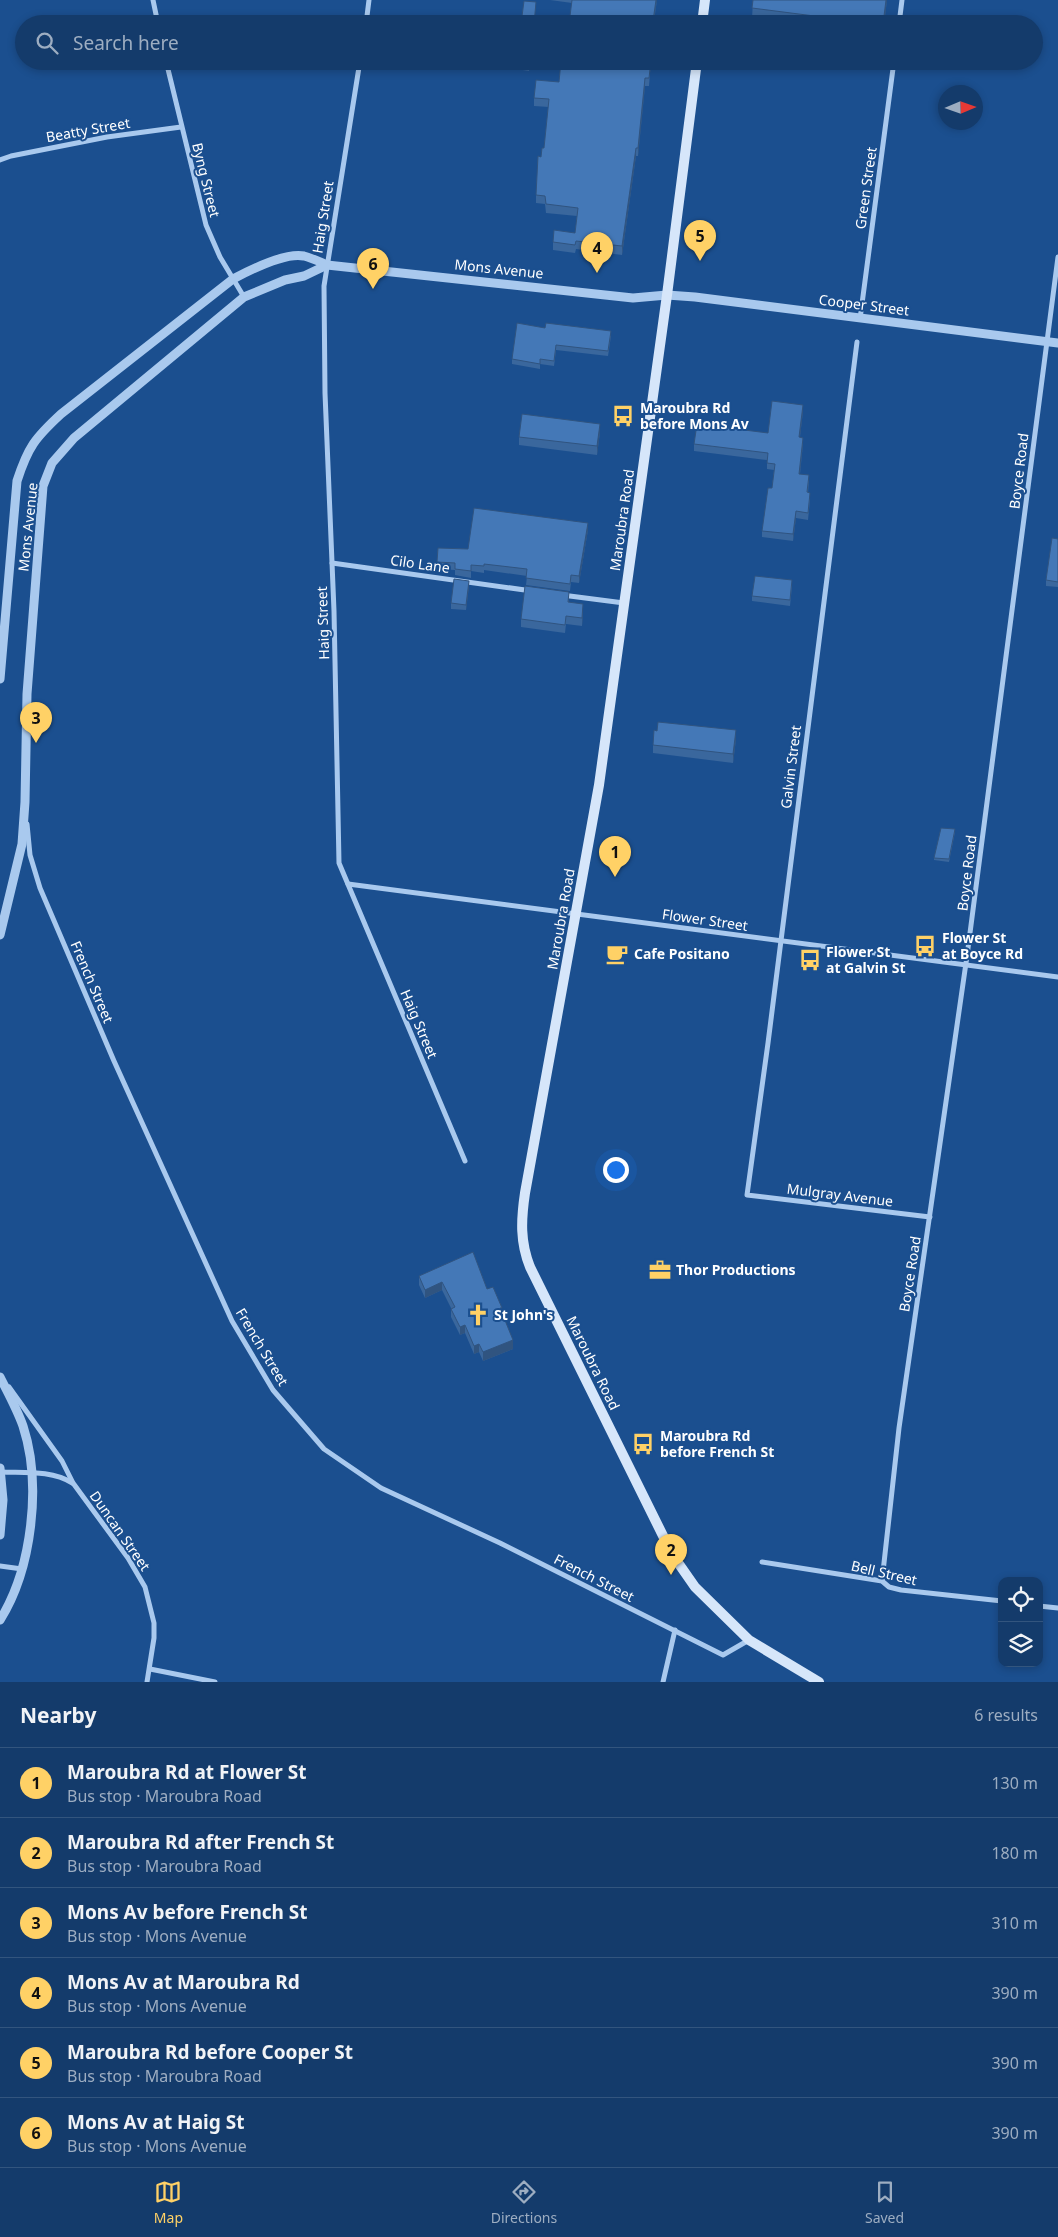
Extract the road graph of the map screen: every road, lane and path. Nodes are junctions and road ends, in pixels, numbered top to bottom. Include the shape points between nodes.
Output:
1 (153, 0) edge
2 (368, 0) edge
3 (705, 0) edge
4 (902, 0) edge
5 (156, 15) edge
6 (367, 15) edge
7 (703, 15) edge
8 (900, 15) edge
9 (168, 70) edge
10 (359, 70) edge
11 (696, 70) edge
12 (893, 70) edge
13 (181, 127) junction
14 (0, 160) edge
15 (1058, 257) edge
16 (327, 265) junction
17 (233, 279) junction
18 (667, 295) junction
19 (244, 297) junction
20 (860, 319) junction
21 (857, 342) dead end
22 (1047, 342) junction
23 (1058, 343) edge
24 (332, 564) junction
25 (535, 591) edge
26 (554, 594) edge
27 (624, 603) junction
28 (0, 680) edge
29 (25, 802) junction
30 (348, 884) junction
31 (576, 914) junction
32 (0, 935) edge
33 (781, 941) junction
34 (966, 965) junction
35 (1058, 977) edge
36 (465, 1161) dead end
37 (747, 1195) joint
38 (930, 1217) junction
39 (0, 1376) edge
40 (0, 1470) edge
41 (32, 1474) junction
42 (73, 1484) junction
43 (0, 1535) edge
44 (762, 1562) dead end
45 (0, 1566) edge
46 (22, 1569) junction
47 (882, 1580) junction
48 (998, 1601) edge
49 (1043, 1606) edge
50 (1058, 1608) edge
51 (0, 1620) edge
52 (675, 1630) junction
53 (749, 1640) junction
54 (150, 1669) junction
55 (147, 1682) edge
56 (215, 1682) edge
57 (663, 1682) edge
58 (819, 1682) edge

1 - 5 street
2 - 6 street
3 - 7 main road
4 - 8 street
9 - 13 street, Byng Street
10 - 16 street, Haig Street
11 - 18 main road, Maroubra Road
12 - 20 street, Green Street
13 - 14 street, Beatty Street via 107,137
13 - 17 street, Byng Street via 206,225
15 - 22 street, Boyce Road
16 - 17 street, Mons Avenue via 303,255 258,265
16 - 18 street, Mons Avenue via 633,298
16 - 19 street, Mons Avenue
16 - 24 street, Haig Street via 324,296 325,393
17 - 19 street, Byng Street
17 - 28 street, Mons Avenue via 61,414 27,452 16,489
18 - 20 street, Cooper Street
18 - 27 main road, Maroubra Road
19 - 29 street, Mons Avenue via 74,438 52,463 43,486 40,517 26,717
20 - 22 street, Cooper Street
21 - 33 street, Galvin Street
22 - 23 street, Cooper Street
22 - 34 street, Boyce Road
24 - 25 street, Cilo Lane
24 - 30 street, Haig Street via 339,863
26 - 27 street
27 - 31 main road, Maroubra Road via 600,785
29 - 32 street, Mons Avenue via 22,844
29 - 52 street, French Street via 30,855 40,888 191,1234 232,1321 272,1390 324,1449 381,1488
30 - 31 street, Flower Street
30 - 36 street, Haig Street
31 - 33 street, Flower Street
31 - 53 main road, Maroubra Road via 525,1193 521,1232 524,1252 672,1554 695,1587
33 - 34 street, Flower Street
33 - 37 street, Galvin Street
34 - 35 street, Flower Street
34 - 38 street, Boyce Road
37 - 38 street, Mulgray Avenue
38 - 47 street, Boyce Road via 899,1428
39 - 41 street via 23,1426
39 - 42 street, Duncan Street via 62,1461
40 - 41 street, Duncan Street
40 - 43 street via 3,1500
41 - 42 street, Duncan Street via 62,1476
41 - 46 street via 30,1524
42 - 54 street, Duncan Street via 128,1558 145,1587 154,1623
44 - 47 street, Bell Street
45 - 46 street
46 - 51 street
47 - 48 street, Bell Street via 889,1587 900,1590
49 - 50 street
52 - 53 street, French Street via 723,1655
52 - 57 street
53 - 58 main road, Maroubra Road
54 - 55 street, Duncan Street
54 - 56 street

